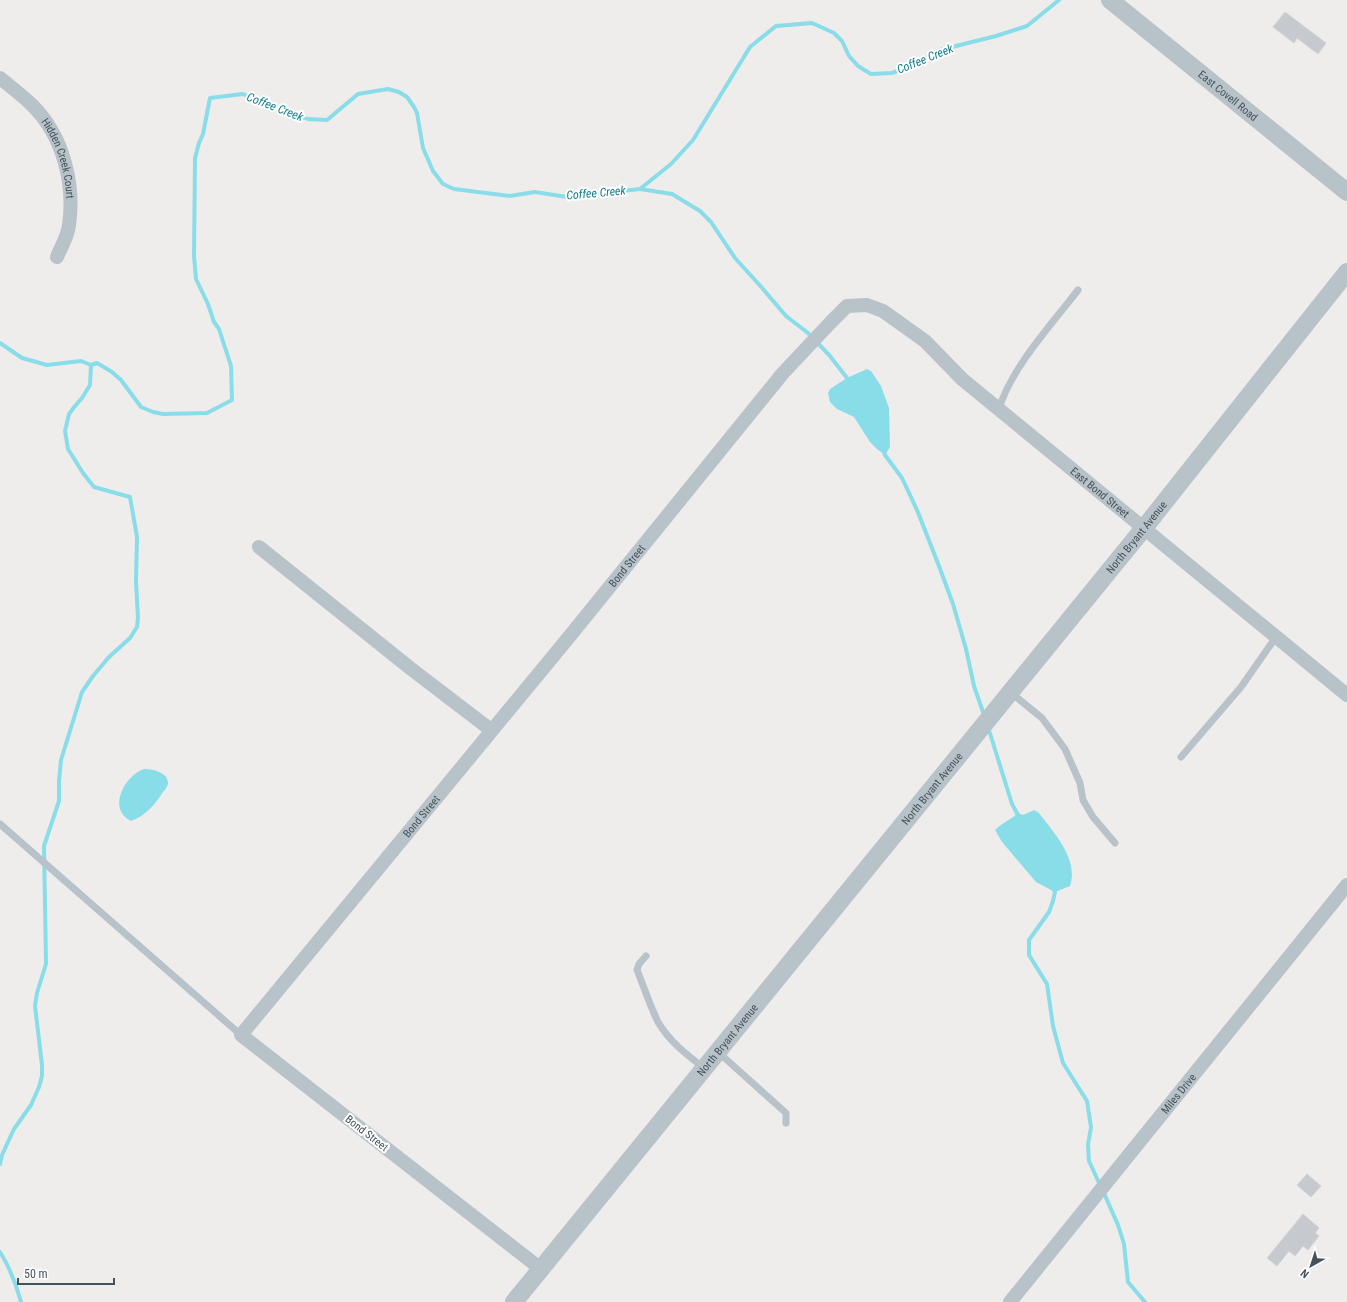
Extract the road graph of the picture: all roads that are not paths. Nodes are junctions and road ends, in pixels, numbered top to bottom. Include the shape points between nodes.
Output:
1 (1110, 0) edge
2 (0, 78) edge
3 (1347, 192) edge
4 (57, 257) dead end
5 (1347, 272) edge
6 (1078, 290) dead end
7 (847, 306) joint
8 (999, 409) junction
9 (1144, 528) junction
10 (259, 547) dead end
11 (1276, 637) junction
12 (1010, 692) junction
13 (1347, 695) edge
14 (491, 730) junction
15 (1181, 757) dead end
16 (0, 824) edge
17 (1115, 843) dead end
18 (1347, 885) edge
19 (646, 956) dead end
20 (241, 1035) junction
21 (717, 1052) junction
22 (704, 1068) junction
23 (786, 1123) dead end
24 (541, 1269) junction
25 (514, 1302) edge
26 (1010, 1302) edge

1 - 3 street, East Covell Road
2 - 4 street, Hidden Creek Court via 33,106 53,131 61,151 67,170 71,203 69,227
5 - 9 street, North Bryant Avenue
6 - 8 lane via 1030,351 1006,389
7 - 8 street, East Bond Street via 867,305 883,311 924,340 962,379
7 - 14 street, Bond Street via 783,373 574,632
8 - 9 street, East Bond Street
9 - 11 street, East Bond Street
9 - 12 street, North Bryant Avenue
10 - 14 street
11 - 13 street, East Bond Street
11 - 15 lane via 1241,687
12 - 17 lane via 1042,718 1065,749 1080,783 1083,800 1093,817
12 - 21 street, North Bryant Avenue
14 - 20 street, Bond Street
16 - 20 lane
18 - 26 street, Miles Drive
19 - 22 lane via 637,970 658,1022 685,1054
20 - 24 street, Bond Street
21 - 22 street, North Bryant Avenue
21 - 23 lane via 786,1112
22 - 24 street, North Bryant Avenue
24 - 25 street, North Bryant Avenue

